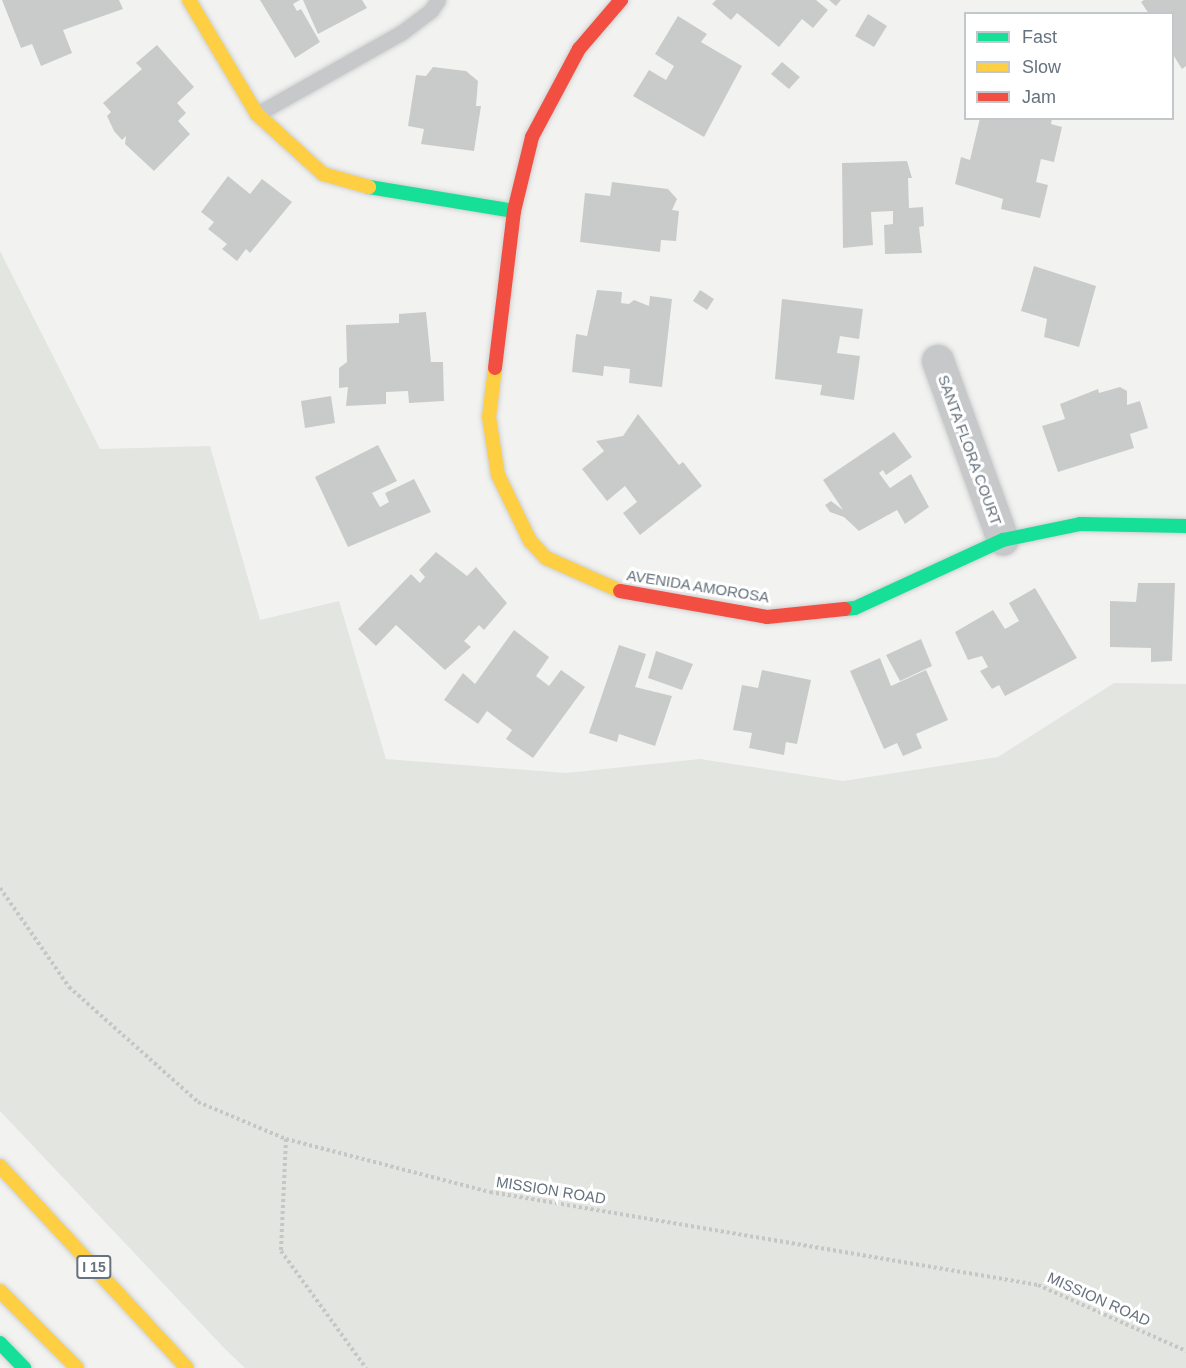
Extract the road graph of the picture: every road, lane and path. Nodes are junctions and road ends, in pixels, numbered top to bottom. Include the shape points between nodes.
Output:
1 (189, 0) edge
2 (438, 0) edge
3 (621, 0) edge
4 (257, 114) junction
5 (514, 211) junction
6 (938, 361) dead end
7 (1186, 526) edge
8 (1003, 540) junction
9 (0, 888) edge
10 (285, 1138) junction
11 (0, 1166) edge
12 (0, 1291) edge
13 (0, 1343) edge
14 (1186, 1351) edge
15 (24, 1368) edge
16 (77, 1368) edge
17 (187, 1368) edge
18 (366, 1368) edge

1 - 4 main road
2 - 4 lane via 401,33
3 - 5 main road, AVENIDA AMOROSA via 579,49 532,137
4 - 5 main road via 323,174 357,185
5 - 8 main road, AVENIDA AMOROSA via 489,417 498,475 530,541 546,558 622,592 766,617 855,608
6 - 8 street, SANTA FLORA COURT
7 - 8 main road, AVENIDA AMOROSA via 1080,524
9 - 10 path, MISSION ROAD via 69,987 198,1102
10 - 14 path, MISSION ROAD via 490,1192 1038,1285
10 - 18 path via 281,1251
11 - 17 main road, I 15
12 - 16 main road
13 - 15 main road

